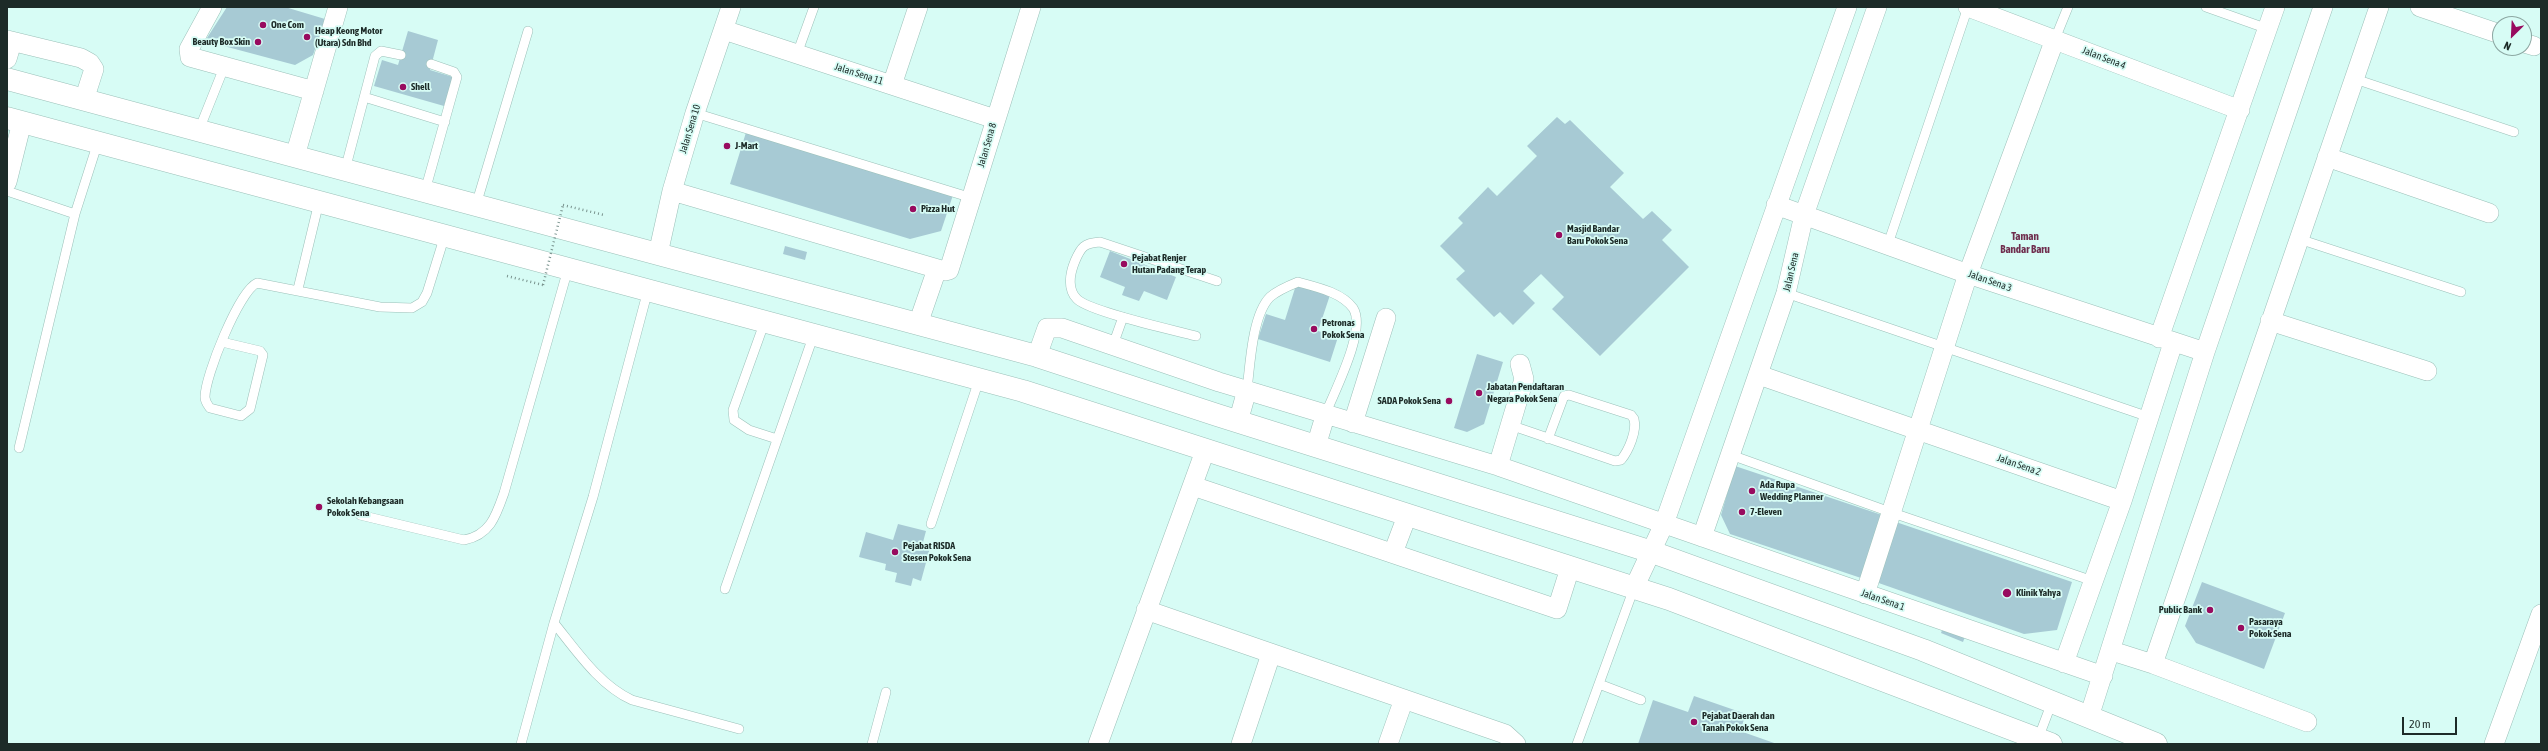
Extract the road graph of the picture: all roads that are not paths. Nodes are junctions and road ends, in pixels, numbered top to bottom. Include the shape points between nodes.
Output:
1 (212, 7) edge
2 (732, 7) edge
3 (814, 7) edge
4 (918, 7) edge
5 (1031, 7) edge
6 (1847, 7) edge
7 (1877, 7) edge
8 (1968, 7) edge
9 (2068, 7) edge
10 (2206, 7) edge
11 (2275, 7) edge
12 (2323, 7) edge
13 (2379, 7) edge
14 (2420, 7) edge
15 (334, 8) edge
16 (2268, 29) junction
17 (724, 30) junction
18 (528, 31) dead end
19 (2492, 31) edge
20 (2055, 39) junction
21 (10, 41) edge
22 (797, 54) junction
23 (401, 55) dead end
24 (7, 59) edge
25 (431, 64) dead end
26 (225, 65) junction
27 (7, 79) edge
28 (2355, 79) junction
29 (892, 86) junction
30 (314, 91) junction
31 (364, 97) junction
32 (84, 100) junction
33 (2240, 110) junction
34 (695, 113) junction
35 (995, 119) junction
36 (14, 120) edge
37 (445, 122) junction
38 (199, 130) junction
39 (2514, 132) dead end
40 (98, 142) junction
41 (295, 156) junction
42 (2327, 157) junction
43 (345, 170) junction
44 (7, 182) edge
45 (426, 191) junction
46 (672, 191) junction
47 (972, 198) junction
48 (319, 202) junction
49 (476, 205) junction
50 (1776, 205) junction
51 (2489, 213) dead end
52 (75, 214) junction
53 (1804, 214) junction
54 (444, 235) junction
55 (2299, 239) junction
56 (1888, 244) junction
57 (658, 254) junction
58 (568, 268) junction
59 (937, 269) junction
60 (1968, 274) junction
61 (1217, 281) dead end
62 (298, 289) junction
63 (648, 290) junction
64 (2461, 292) dead end
65 (1786, 293) junction
66 (1123, 317) junction
67 (1386, 318) dead end
68 (765, 321) junction
69 (2270, 321) junction
70 (918, 324) junction
71 (814, 334) junction
72 (1196, 336) dead end
73 (2166, 341) junction
74 (222, 342) junction
75 (1113, 345) junction
76 (1946, 346) junction
77 (2205, 352) junction
78 (1037, 356) junction
79 (1520, 364) dead end
80 (2427, 371) dead end
81 (1759, 375) junction
82 (980, 380) junction
83 (1247, 390) junction
84 (1326, 413) junction
85 (2149, 417) junction
86 (1238, 422) junction
87 (1353, 423) junction
88 (1510, 425) junction
89 (1917, 430) junction
90 (777, 439) junction
91 (1548, 439) junction
92 (1316, 446) junction
93 (19, 448) dead end
94 (1205, 451) junction
95 (1731, 455) junction
96 (1498, 466) junction
97 (1193, 486) junction
98 (2122, 501) junction
99 (1890, 512) junction
100 (360, 515) dead end
101 (1407, 516) junction
102 (931, 524) dead end
103 (1664, 524) junction
104 (1702, 537) junction
105 (1652, 552) junction
106 (1394, 553) junction
107 (1570, 568) junction
108 (2093, 581) junction
109 (1634, 588) junction
110 (725, 589) dead end
111 (1865, 594) junction
112 (1146, 610) junction
113 (2541, 614) edge
114 (554, 623) junction
115 (2112, 651) junction
116 (1271, 654) junction
117 (2064, 663) junction
118 (2154, 664) junction
119 (2103, 676) junction
120 (1599, 684) junction
121 (886, 692) dead end
122 (1404, 699) junction
123 (1641, 700) dead end
124 (2052, 702) junction
125 (2089, 717) junction
126 (2307, 722) dead end
127 (739, 729) dead end
128 (2044, 741) edge
129 (521, 744) edge
130 (872, 744) edge
131 (1098, 744) edge
132 (1241, 744) edge
133 (1388, 744) edge
134 (1516, 744) edge
135 (1577, 744) edge
136 (2156, 744) edge
137 (2494, 744) edge

1 - 26 street via 189,49 190,57
2 - 17 street, Jalan Sena 10
3 - 22 lane
4 - 29 street
5 - 35 street, Jalan Sena 8
6 - 50 street
7 - 53 street, Jalan Sena
8 - 20 street, Jalan Sena 4
8 - 56 lane
9 - 20 lane
10 - 16 lane
11 - 16 street
12 - 77 street
13 - 28 street
14 - 19 street
15 - 30 street
16 - 33 street
17 - 22 street, Jalan Sena 11
17 - 34 street, Jalan Sena 10
18 - 49 lane
20 - 33 street, Jalan Sena 4
20 - 60 street
21 - 24 street
21 - 32 street via 81,58 90,63 94,69
22 - 29 street, Jalan Sena 11
23 - 31 lane via 381,51 376,53
25 - 37 lane via 457,74
26 - 30 street
26 - 38 lane
27 - 32 highway
28 - 39 lane
28 - 42 street
29 - 35 street, Jalan Sena 11
30 - 41 street
31 - 37 lane
31 - 43 lane
32 - 38 highway
33 - 73 street
34 - 46 street, Jalan Sena 10
34 - 47 lane
35 - 47 street, Jalan Sena 8
36 - 40 highway
36 - 44 street
37 - 45 lane
38 - 41 highway
40 - 48 highway
40 - 52 lane
41 - 43 highway
42 - 51 street
42 - 55 street
43 - 45 highway
44 - 52 lane
45 - 49 highway
46 - 57 street, Jalan Sena 10
46 - 59 street
47 - 59 street, Jalan Sena 8 via 951,267 945,271
48 - 54 highway
48 - 62 lane
49 - 57 highway
50 - 53 street, Jalan Sena 3
50 - 103 street
52 - 93 lane
53 - 56 street, Jalan Sena 3
53 - 65 street, Jalan Sena
54 - 58 highway
54 - 62 lane via 427,294 422,302 412,308 380,306
55 - 64 lane
55 - 69 street
56 - 60 street, Jalan Sena 3
57 - 70 highway
58 - 63 highway
58 - 100 lane via 504,493 497,515 487,530 475,538 464,540
59 - 70 street
60 - 73 street, Jalan Sena 3
60 - 76 street
61 - 66 lane via 1100,242 1087,242 1080,249 1073,264 1071,288 1077,299
62 - 74 lane via 257,283 252,285 241,300
63 - 68 highway
63 - 114 lane via 593,497
65 - 76 lane
65 - 81 street, Jalan Sena
66 - 72 lane
66 - 75 lane
67 - 87 street
68 - 71 highway
68 - 90 lane via 733,410 734,420 749,430
69 - 80 street
69 - 118 street
70 - 78 highway
71 - 82 highway
71 - 90 lane
73 - 77 street, Jalan Sena 3
73 - 85 street
74 - 74 lane via 205,396 206,402 210,408 241,416 250,409 263,355 260,351
75 - 78 street via 1054,326 1047,328 1044,333
75 - 83 street
76 - 85 lane
76 - 89 street
77 - 115 street
78 - 86 highway
79 - 88 street via 1524,379
81 - 89 street, Jalan Sena 2
81 - 95 street, Jalan Sena
82 - 94 highway via 1023,391
82 - 102 lane
83 - 84 street
83 - 84 lane via 1253,342 1262,310 1270,297 1298,282 1329,291 1344,300 1358,319 1356,335
83 - 86 street
84 - 87 street, Jalan Sena 1
84 - 92 street
85 - 98 street
86 - 92 highway
87 - 96 street, Jalan Sena 1
88 - 91 lane
88 - 96 street
89 - 98 street, Jalan Sena 2
89 - 99 street
90 - 110 lane
91 - 91 lane via 1615,461 1621,460 1634,430 1634,418 1569,395 1564,396
92 - 105 highway
94 - 97 street
94 - 101 highway
95 - 99 lane
95 - 104 street, Jalan Sena
96 - 103 street, Jalan Sena 1
97 - 106 street
97 - 112 street
98 - 108 street
99 - 108 lane
99 - 111 street
101 - 106 street
101 - 107 highway
103 - 104 street, Jalan Sena 1
103 - 105 street
104 - 111 street, Jalan Sena 1
105 - 109 street
105 - 124 highway via 1923,650
106 - 107 street via 1557,609
107 - 109 highway
108 - 117 street
109 - 120 lane
109 - 128 highway via 1837,661
111 - 117 street, Jalan Sena 1
112 - 116 street
112 - 131 street
113 - 137 street
114 - 127 lane via 581,656 620,694 632,700
114 - 129 lane
115 - 118 street
115 - 119 street
116 - 122 street
116 - 132 street
117 - 119 street, Jalan Sena 1
118 - 126 street
119 - 125 street
120 - 123 lane
120 - 135 lane
121 - 130 lane
122 - 133 street
122 - 134 street via 1505,734
124 - 125 highway
124 - 128 lane
125 - 136 highway

